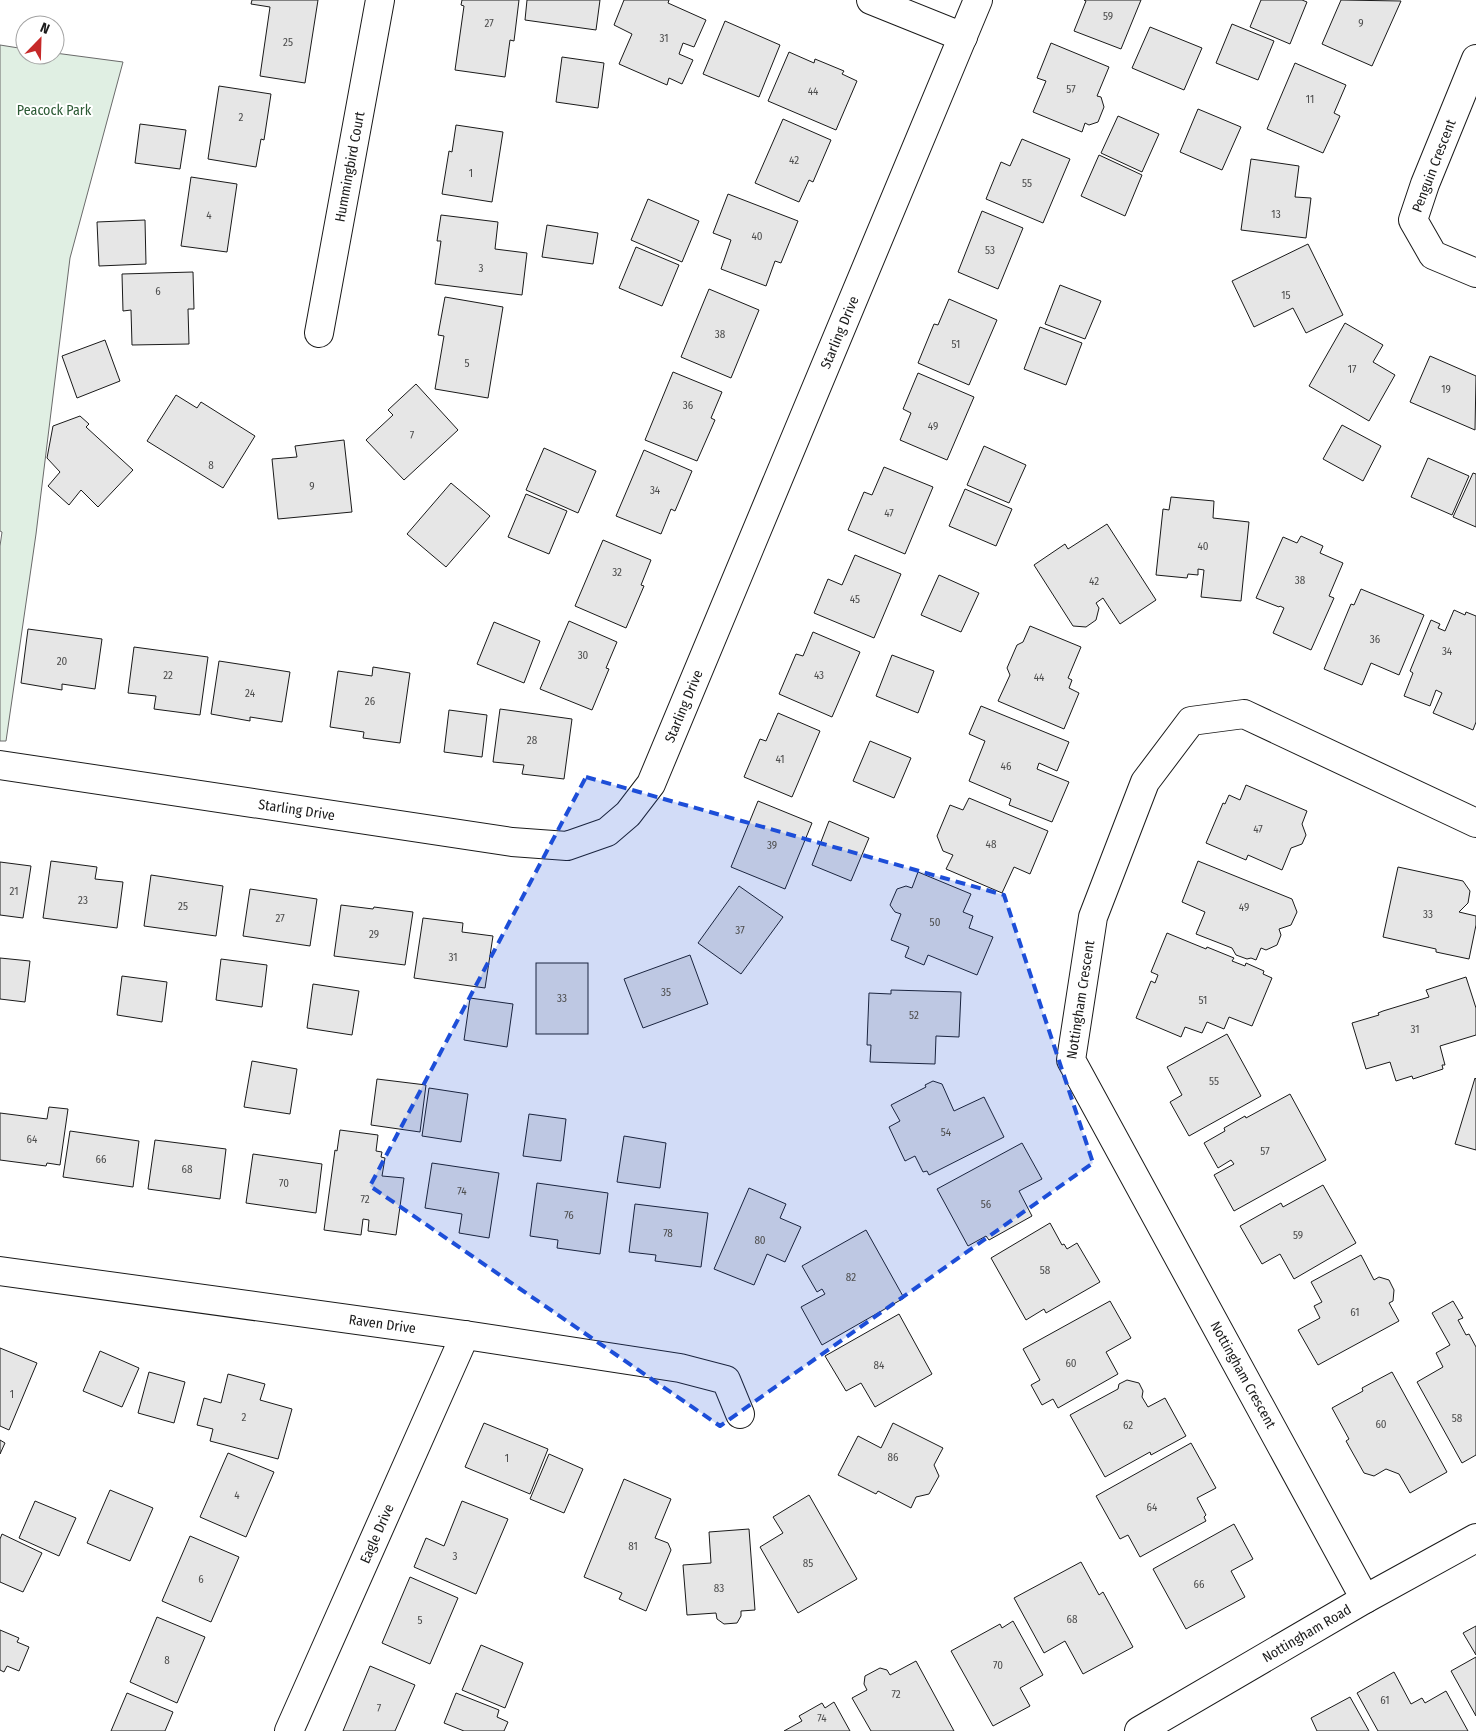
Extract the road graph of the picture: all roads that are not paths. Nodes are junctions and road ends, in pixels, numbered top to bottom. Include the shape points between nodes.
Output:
1 (380, 0) edge
2 (871, 0) edge
3 (978, 0) edge
4 (963, 38) junction
5 (1476, 59) edge
6 (1476, 273) edge
7 (319, 333) dead end
8 (0, 765) edge
9 (1476, 823) edge
10 (0, 1271) edge
11 (465, 1335) junction
12 (740, 1414) dead end
13 (1476, 1538) edge
14 (1365, 1598) junction
15 (289, 1731) edge
16 (1139, 1731) edge

1 - 7 street, Hummingbird Court
2 - 4 street
3 - 4 street, Starling Drive
4 - 8 street, Starling Drive via 651,784 628,814 607,832 567,846 512,842
5 - 6 street, Penguin Crescent via 1413,220 1433,254
9 - 14 street, Nottingham Crescent via 1244,714 1191,721 1145,782 1092,917 1071,1060
10 - 11 street, Raven Drive
11 - 12 street, Raven Drive via 680,1368 726,1380
11 - 15 street, Eagle Drive
13 - 14 street, Nottingham Road
14 - 16 street, Nottingham Road

